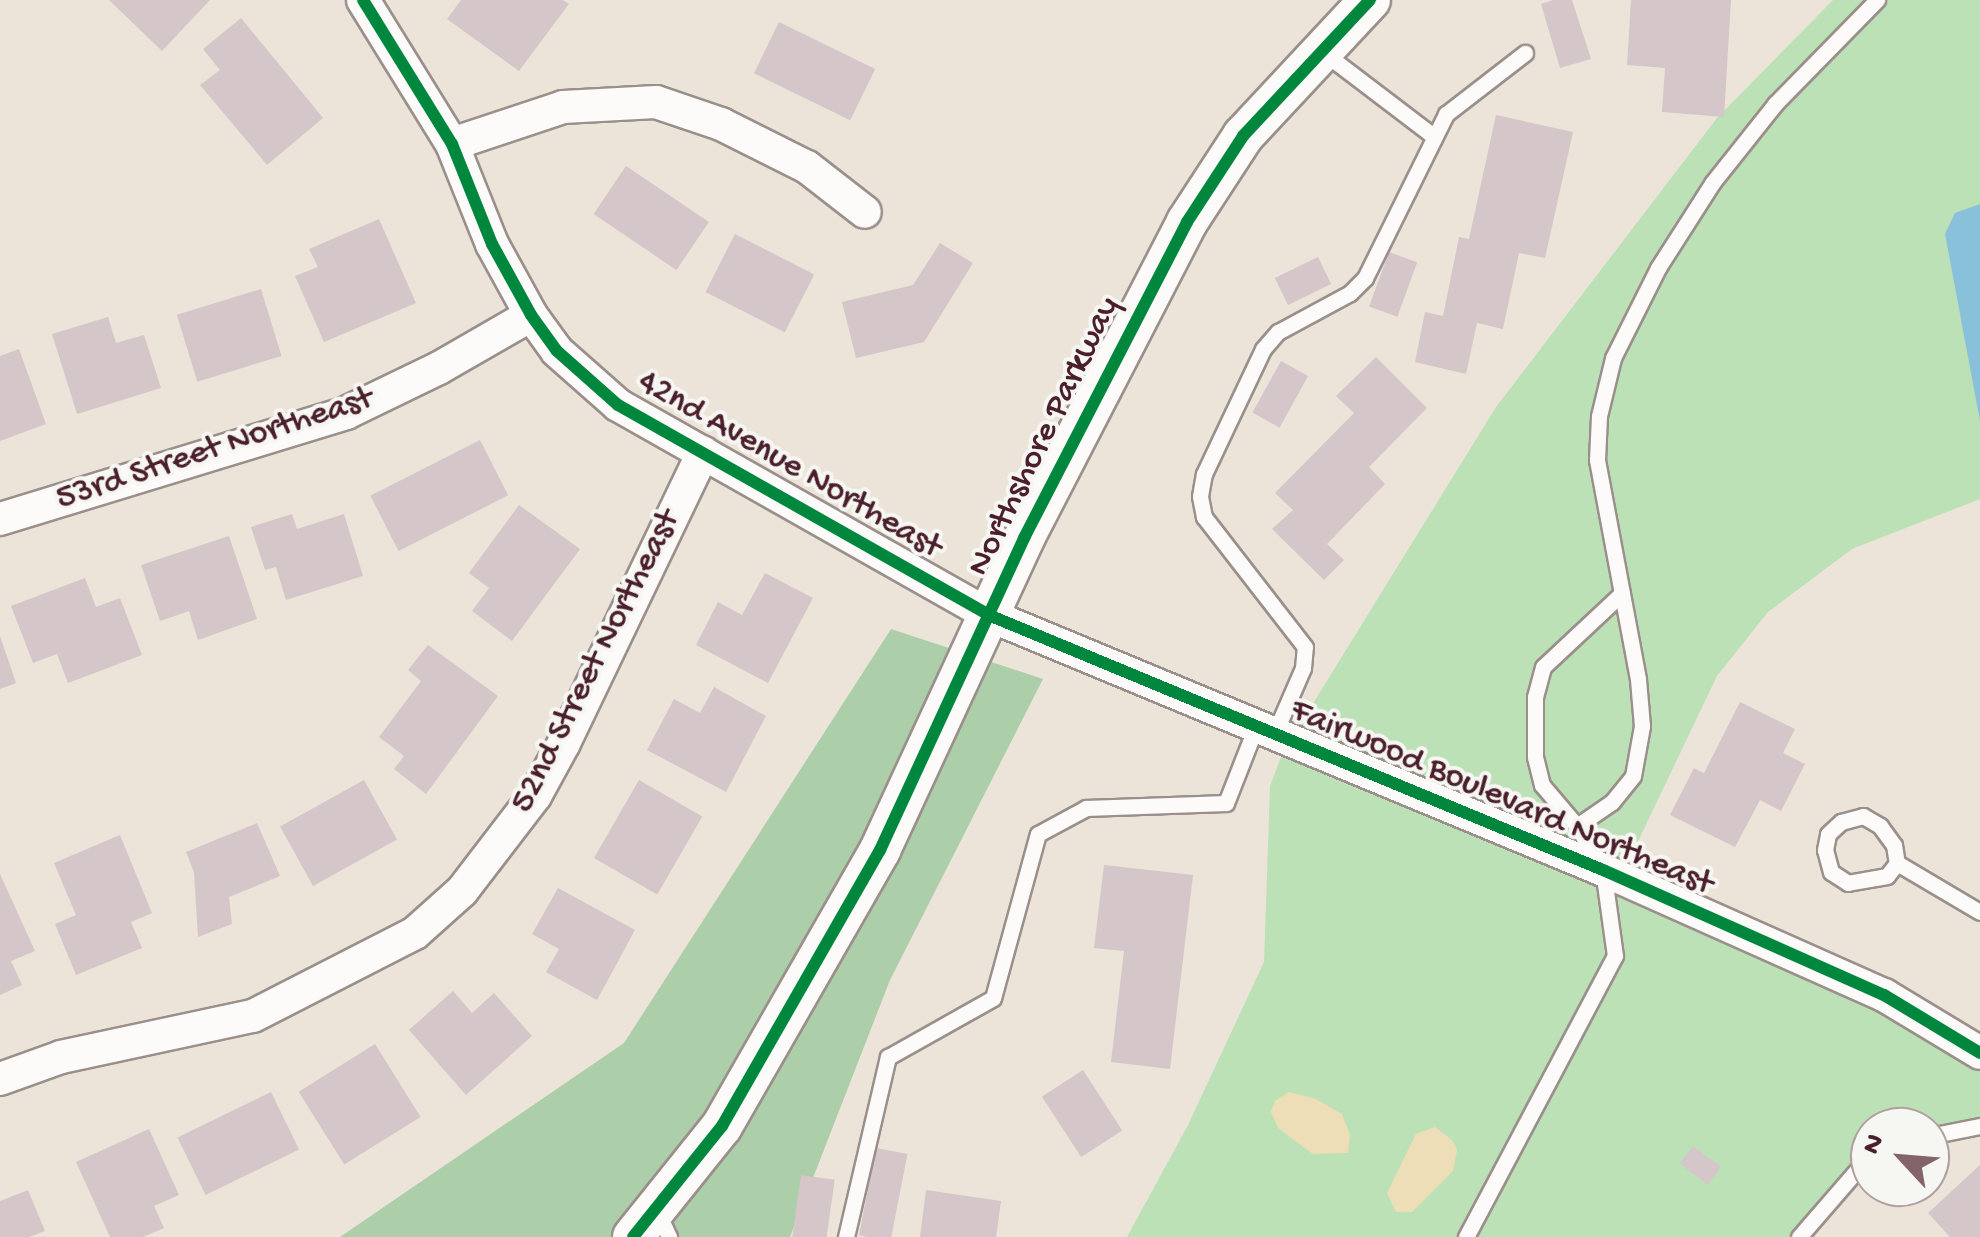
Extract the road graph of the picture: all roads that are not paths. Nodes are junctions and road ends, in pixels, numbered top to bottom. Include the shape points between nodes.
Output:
1 (363, 0) edge
2 (1370, 0) edge
3 (1877, 0) edge
4 (1320, 50) junction
5 (1525, 52) dead end
6 (1432, 135) junction
7 (452, 144) junction
8 (866, 212) dead end
9 (531, 315) junction
10 (703, 453) junction
11 (0, 519) edge
12 (1622, 592) junction
13 (991, 616) junction
14 (1264, 733) junction
15 (1578, 826) junction
16 (1897, 863) junction
17 (1603, 870) junction
18 (1980, 912) edge
19 (1980, 1053) edge
20 (0, 1079) edge
21 (1980, 1126) edge
22 (1950, 1132) edge
23 (1850, 1179) edge
24 (653, 1227) edge
25 (846, 1237) edge
26 (1466, 1237) edge
27 (1799, 1237) edge

1 - 7 street, 42nd Avenue Northeast
2 - 4 street, Northshore Parkway
3 - 12 lane via 1775,104 1713,182 1658,268 1613,358 1597,460
4 - 6 lane
4 - 13 street, Northshore Parkway via 1243,136 1187,222 1042,502
5 - 6 lane via 1446,114
6 - 14 lane via 1365,278 1278,332 1263,349 1204,474 1204,516 1305,647 1303,668
7 - 8 street via 563,107 656,102 721,124 807,168
7 - 9 street, 42nd Avenue Northeast via 492,244
9 - 10 street, 42nd Avenue Northeast via 557,351 618,405
9 - 11 street, 53rd Street Northeast via 346,412
10 - 13 street, 42nd Avenue Northeast
10 - 20 street, 52nd Street Northeast via 542,782 462,891 414,933 253,1016 61,1058
12 - 15 lane via 1642,726 1633,776 1612,802
12 - 15 lane via 1543,667 1535,697 1542,786
13 - 14 street, Fairwood Boulevard Northeast
13 - 24 street, Northshore Parkway via 880,850 722,1126
14 - 17 street, Fairwood Boulevard Northeast
14 - 25 lane via 1226,803 1086,808 1038,834 993,998 888,1057
15 - 17 lane
16 - 16 lane via 1894,845 1863,816 1828,834 1831,872 1848,883 1887,876
16 - 18 lane
17 - 19 street, Fairwood Boulevard Northeast via 1884,995
17 - 26 lane via 1614,956
21 - 22 lane
23 - 27 lane

